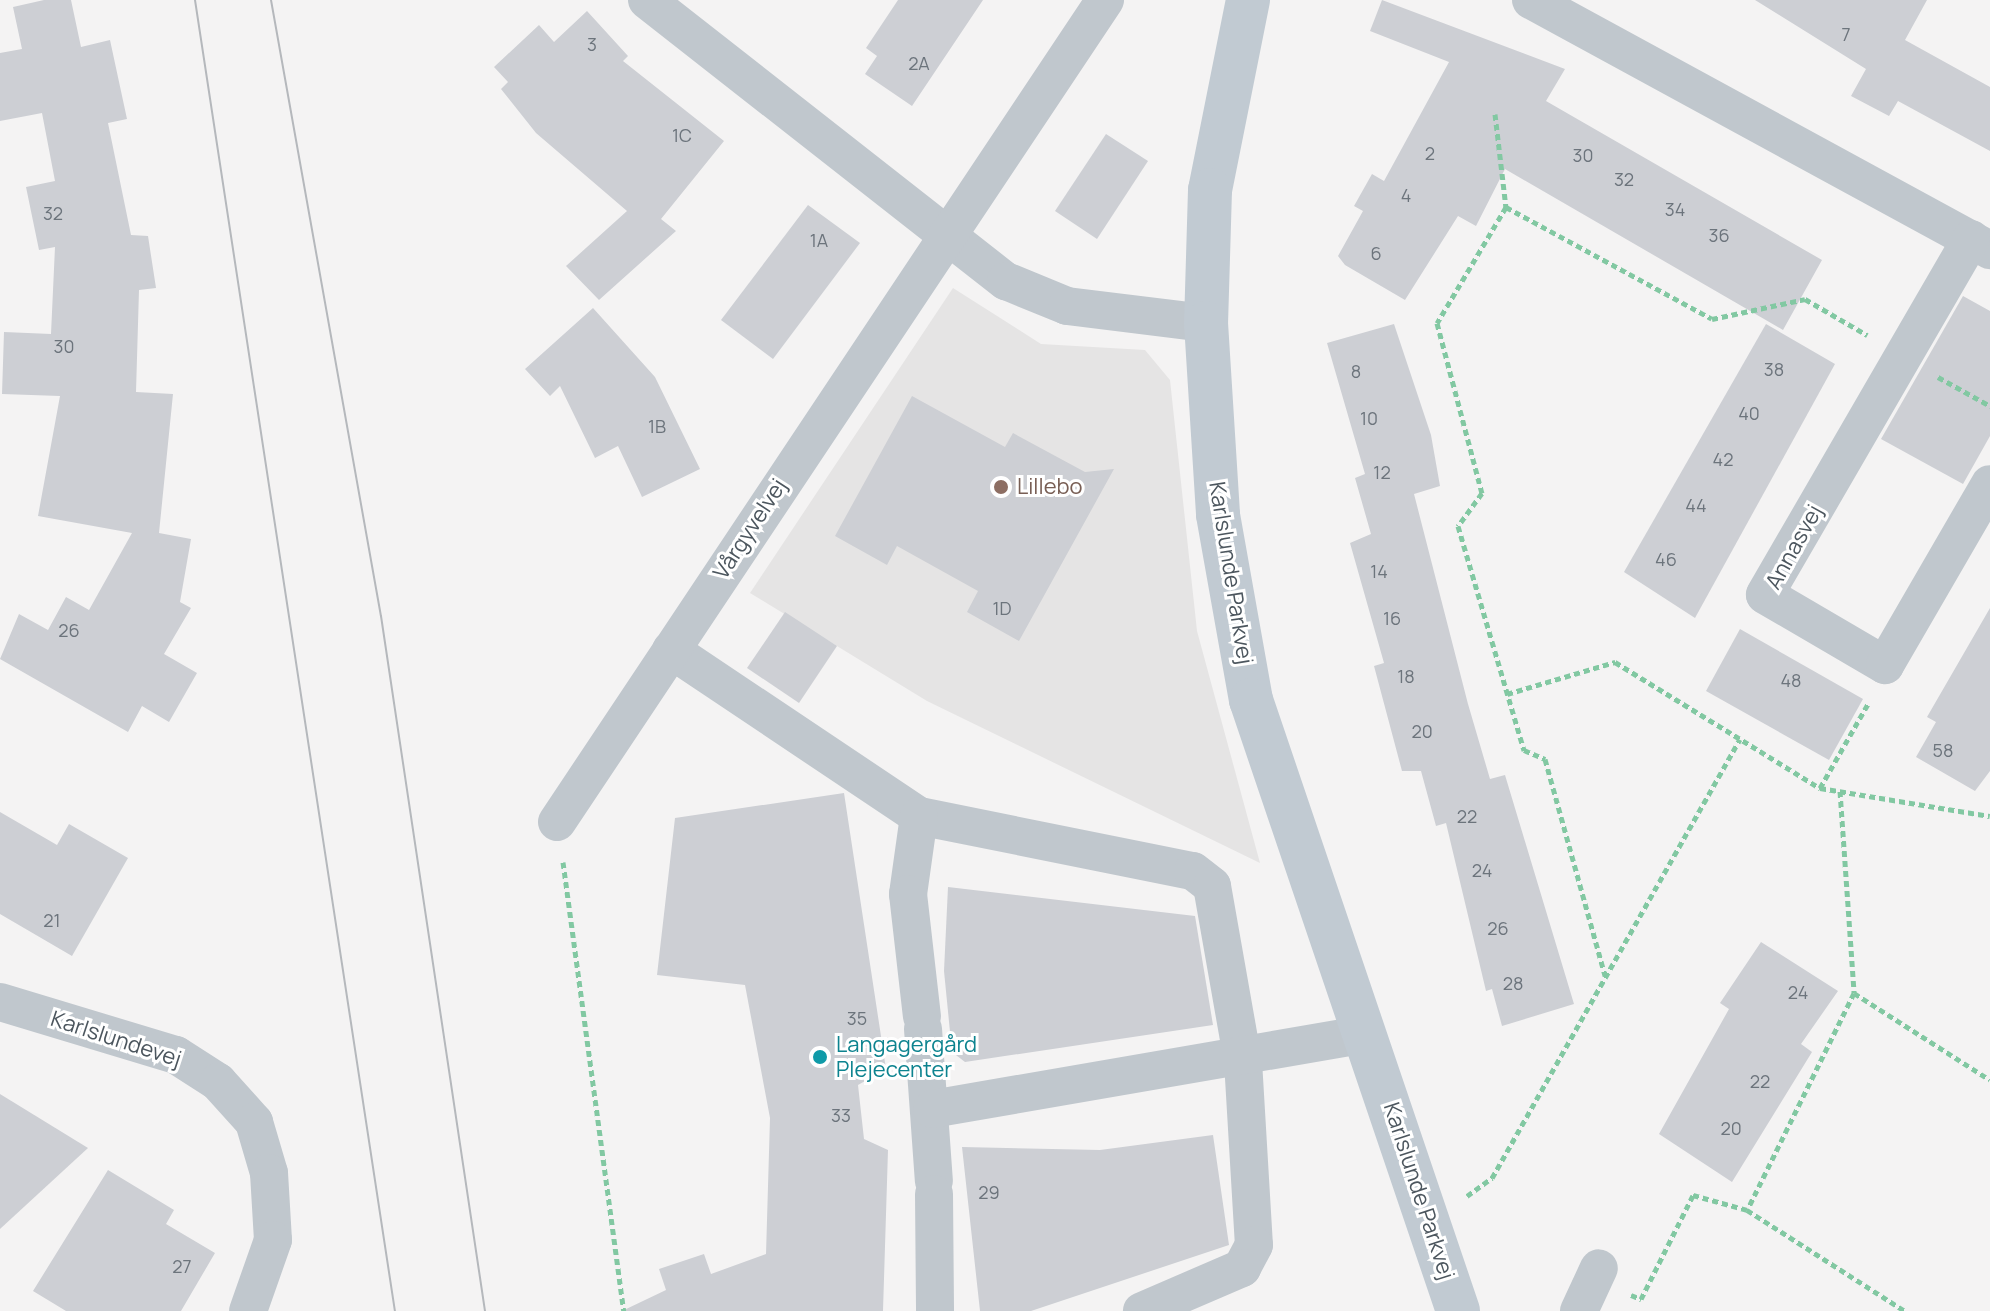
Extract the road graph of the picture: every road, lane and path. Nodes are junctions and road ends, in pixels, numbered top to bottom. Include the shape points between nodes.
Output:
1 (647, 0) edge
2 (1105, 0) edge
3 (1248, 0) edge
4 (1531, 0) edge
5 (1495, 114) dead end
6 (1506, 207) junction
7 (942, 236) junction
8 (1980, 245) edge
9 (1206, 323) junction
10 (1902, 356) junction
11 (1990, 406) edge
12 (1990, 484) edge
13 (671, 650) junction
14 (1885, 665) junction
15 (1507, 694) junction
16 (1740, 739) junction
17 (1820, 788) junction
18 (1840, 791) junction
19 (919, 816) junction
20 (1990, 816) edge
21 (557, 822) joint
22 (1605, 976) junction
23 (1854, 993) junction
24 (0, 1002) edge
25 (1367, 1034) junction
26 (1243, 1061) junction
27 (1990, 1080) edge
28 (932, 1109) junction
29 (1747, 1210) junction
30 (1431, 1223) junction
31 (1591, 1286) edge
32 (1449, 1308) edge
33 (248, 1311) edge
34 (624, 1311) edge
35 (935, 1311) edge
36 (1142, 1311) edge
37 (1905, 1311) edge

1 - 7 street
2 - 7 street, Vårgyvelvej
3 - 9 street, Karlslunde Parkvej via 1210,190
4 - 8 street, Annasvej
5 - 6 path
6 - 10 path via 1712,319 1805,299
6 - 15 path via 1437,323 1482,493 1458,526
7 - 9 street via 1006,281 1067,306
7 - 13 street, Vårgyvelvej
8 - 10 street, Annasvej
9 - 25 street, Karlslunde Parkvej via 1218,515 1251,700
10 - 11 path
10 - 14 street, Annasvej via 1765,595
12 - 14 street
13 - 19 street
13 - 21 street, Vårgyvelvej
14 - 17 path
15 - 16 path via 1615,662
15 - 22 path via 1524,750 1545,759
16 - 17 path
16 - 22 path
17 - 18 path
18 - 20 path
18 - 23 path
19 - 26 street via 1193,871 1212,886 1220,915
19 - 28 street via 908,894
21 - 34 path
22 - 30 path via 1492,1178
23 - 27 path
23 - 29 path
24 - 33 street, Karlslundevej via 176,1055 218,1082 254,1122 269,1173 273,1240
25 - 26 street
25 - 30 street, Karlslunde Parkvej
26 - 28 street
26 - 36 street via 1254,1245 1242,1268
28 - 35 street
29 - 31 path via 1693,1195 1641,1299
29 - 37 path
30 - 32 street, Karlslunde Parkvej

